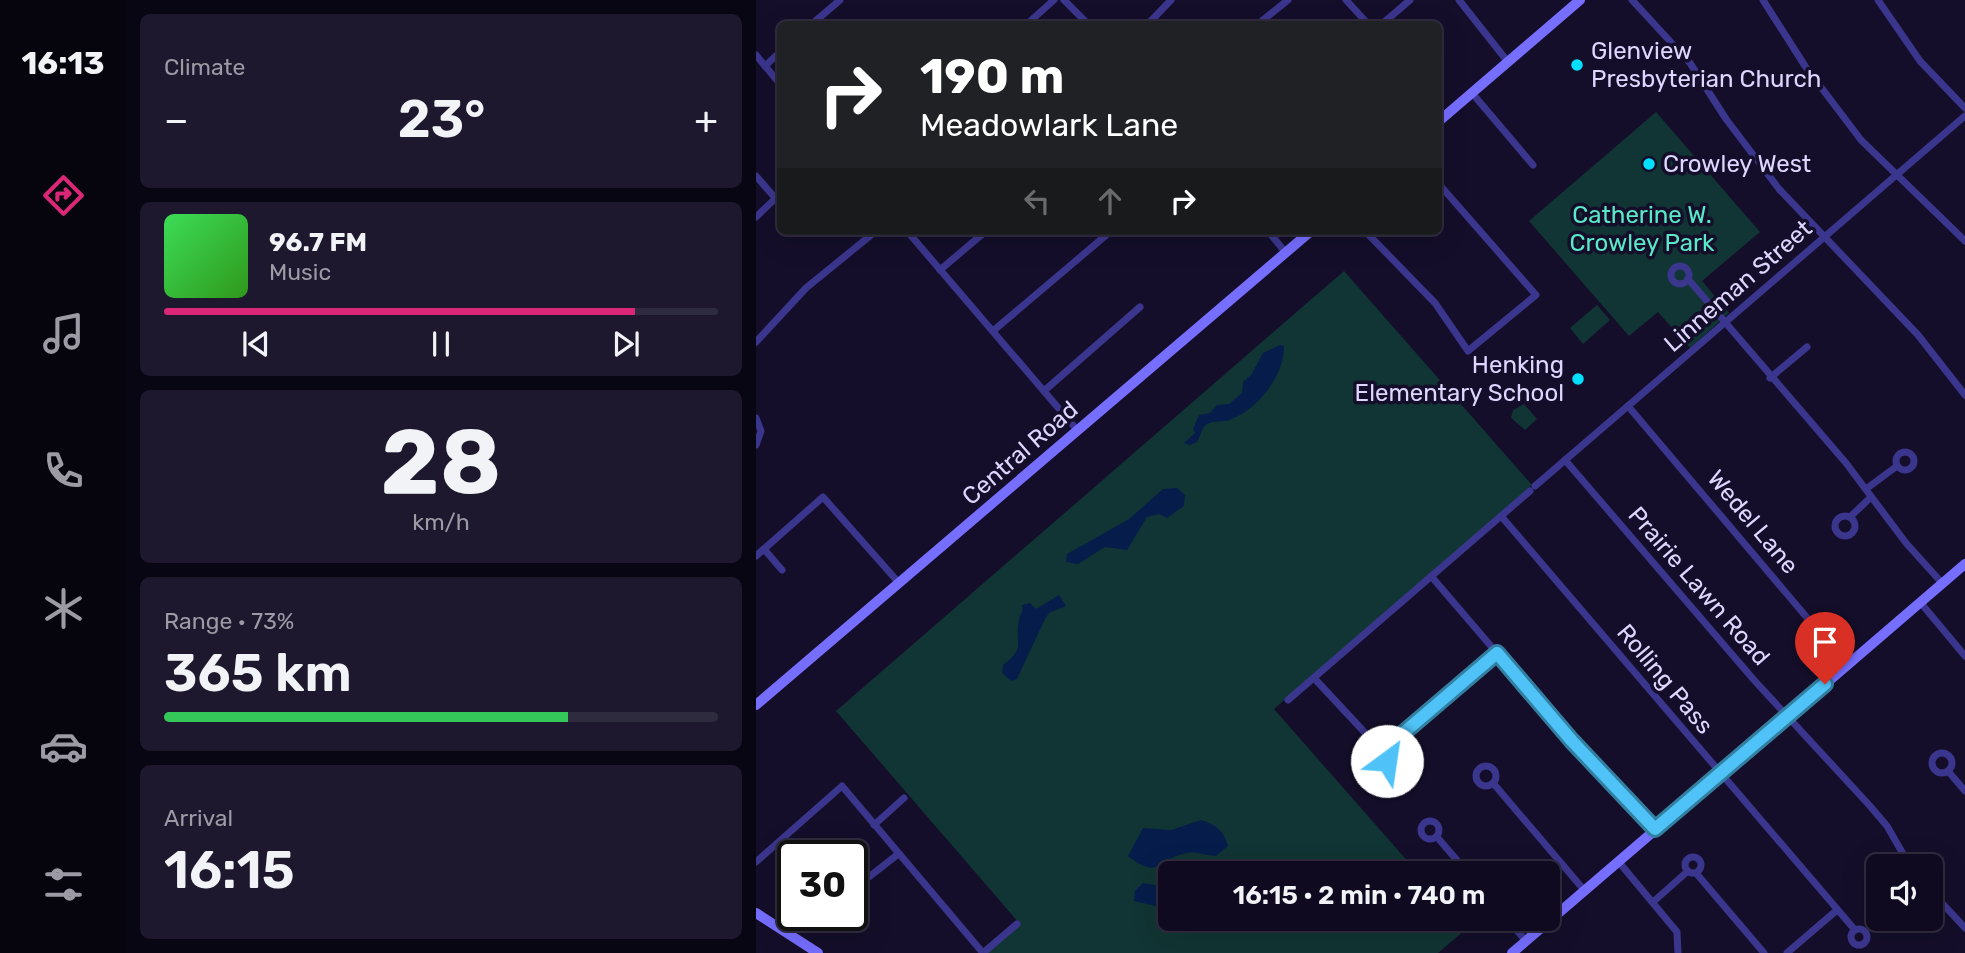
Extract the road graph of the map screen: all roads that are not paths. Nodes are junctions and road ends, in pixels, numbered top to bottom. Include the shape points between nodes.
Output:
1 (840, 0) edge
2 (1054, 0) edge
3 (1064, 0) edge
4 (1171, 0) edge
5 (1287, 0) edge
6 (1346, 0) edge
7 (1410, 0) edge
8 (1459, 0) edge
9 (1580, 0) edge
10 (1632, 0) edge
11 (1763, 0) edge
12 (1878, 0) edge
13 (816, 21) edge
14 (1030, 21) edge
15 (1085, 21) edge
16 (1150, 21) edge
17 (1262, 21) edge
18 (1365, 21) edge
19 (1386, 21) edge
20 (756, 55) edge
21 (777, 55) edge
22 (1508, 62) junction
23 (765, 66) junction
24 (777, 80) edge
25 (1472, 93) junction
26 (1965, 108) edge
27 (1965, 116) edge
28 (1442, 118) edge
29 (1533, 165) dead end
30 (1898, 175) junction
31 (756, 176) edge
32 (1442, 188) edge
33 (777, 196) edge
34 (777, 198) edge
35 (756, 217) edge
36 (871, 235) edge
37 (909, 235) edge
38 (981, 235) edge
39 (1106, 235) edge
40 (1271, 235) edge
41 (1306, 235) edge
42 (1368, 235) edge
43 (1825, 236) junction
44 (1965, 241) edge
45 (1286, 253) junction
46 (940, 270) junction
47 (1688, 279) dead end
48 (1140, 307) dead end
49 (1724, 323) junction
50 (993, 331) junction
51 (756, 341) edge
52 (1807, 347) dead end
53 (1770, 378) junction
54 (1044, 391) junction
55 (1965, 396) edge
56 (1628, 406) junction
57 (756, 418) edge
58 (1078, 431) junction
59 (756, 445) edge
60 (1565, 460) junction
61 (1897, 466) dead end
62 (1866, 489) junction
63 (1871, 497) junction
64 (1501, 516) junction
65 (1850, 517) dead end
66 (764, 549) junction
67 (756, 556) edge
68 (1965, 564) edge
69 (782, 570) dead end
70 (1431, 576) junction
71 (899, 583) junction
72 (1942, 583) junction
73 (1920, 602) junction
74 (1497, 653) junction
75 (1965, 656) edge
76 (1847, 665) junction
77 (1314, 678) junction
78 (1288, 700) dead end
79 (756, 705) edge
80 (1790, 715) junction
81 (1374, 746) junction
82 (1387, 747) junction
83 (1948, 771) dead end
84 (1720, 773) junction
85 (1493, 783) dead end
86 (1965, 791) edge
87 (904, 799) dead end
88 (874, 825) junction
89 (1655, 829) junction
90 (1437, 837) dead end
91 (1903, 854) edge
92 (897, 855) junction
93 (1458, 861) edge
94 (1618, 861) junction
95 (756, 862) edge
96 (868, 878) edge
97 (1584, 890) junction
98 (1653, 902) junction
99 (1943, 904) edge
100 (1837, 910) junction
101 (756, 913) edge
102 (1017, 924) dead end
103 (1965, 928) edge
104 (1855, 930) dead end
105 (1512, 931) edge
106 (1520, 949) edge
107 (818, 953) edge
108 (983, 953) edge
109 (1678, 953) edge
110 (1764, 953) edge
111 (1787, 953) edge

1 - 13 street
2 - 14 street
3 - 15 street
4 - 16 street
5 - 17 street
6 - 18 street
7 - 19 street
8 - 22 street
9 - 22 main road
10 - 43 street via 1690,63 1779,190
11 - 30 street via 1861,140
12 - 26 street via 1920,61
20 - 23 street
21 - 23 street
22 - 25 main road
23 - 24 street
25 - 28 main road
25 - 29 street
27 - 30 street, Linneman Street
30 - 43 street, Linneman Street
30 - 44 street
31 - 33 street
32 - 42 street via 1536,295 1468,351 1435,303
34 - 35 street
36 - 51 street via 806,288
37 - 46 street
38 - 46 street
39 - 50 street
40 - 45 street
41 - 45 main road, Central Road
43 - 49 street, Linneman Street
43 - 55 street via 1918,335
45 - 58 main road, Central Road
46 - 50 street
47 - 49 street
48 - 54 street
49 - 53 street
49 - 56 street, Linneman Street
50 - 54 street
52 - 53 street
53 - 62 street
54 - 58 street
56 - 60 street, Linneman Street
56 - 76 street, Wedel Lane
57 - 59 street via 761,431
58 - 71 main road, Central Road
60 - 64 street, Linneman Street
60 - 80 street, Prairie Lawn Road via 1754,680
61 - 62 street
62 - 63 street
63 - 65 street
63 - 72 street
64 - 70 street, Linneman Street
64 - 84 street, Rolling Pass
66 - 67 street
66 - 69 street
66 - 71 street via 823,497
68 - 72 main road
70 - 74 street
70 - 77 street, Linneman Street
71 - 79 main road, Central Road
72 - 73 main road
73 - 75 street
73 - 76 main road
74 - 82 street
74 - 89 street
76 - 80 main road
77 - 78 street, Linneman Street
77 - 81 street
80 - 84 main road
80 - 91 street, Prairie Lawn Road via 1887,826
81 - 82 street via 1382,751
81 - 82 street via 1372,760 1378,765 1387,761
83 - 86 street
84 - 89 main road
84 - 100 street, Rolling Pass
85 - 97 street
87 - 88 street
88 - 92 street
88 - 95 street via 842,786
89 - 94 main road
90 - 93 street
92 - 96 street
92 - 108 street
94 - 97 main road
94 - 98 street
97 - 106 main road
98 - 109 street via 1677,932
98 - 110 street via 1692,872
99 - 103 street
100 - 104 street, Rolling Pass
100 - 111 street
101 - 107 main road
102 - 108 street
105 - 106 street

